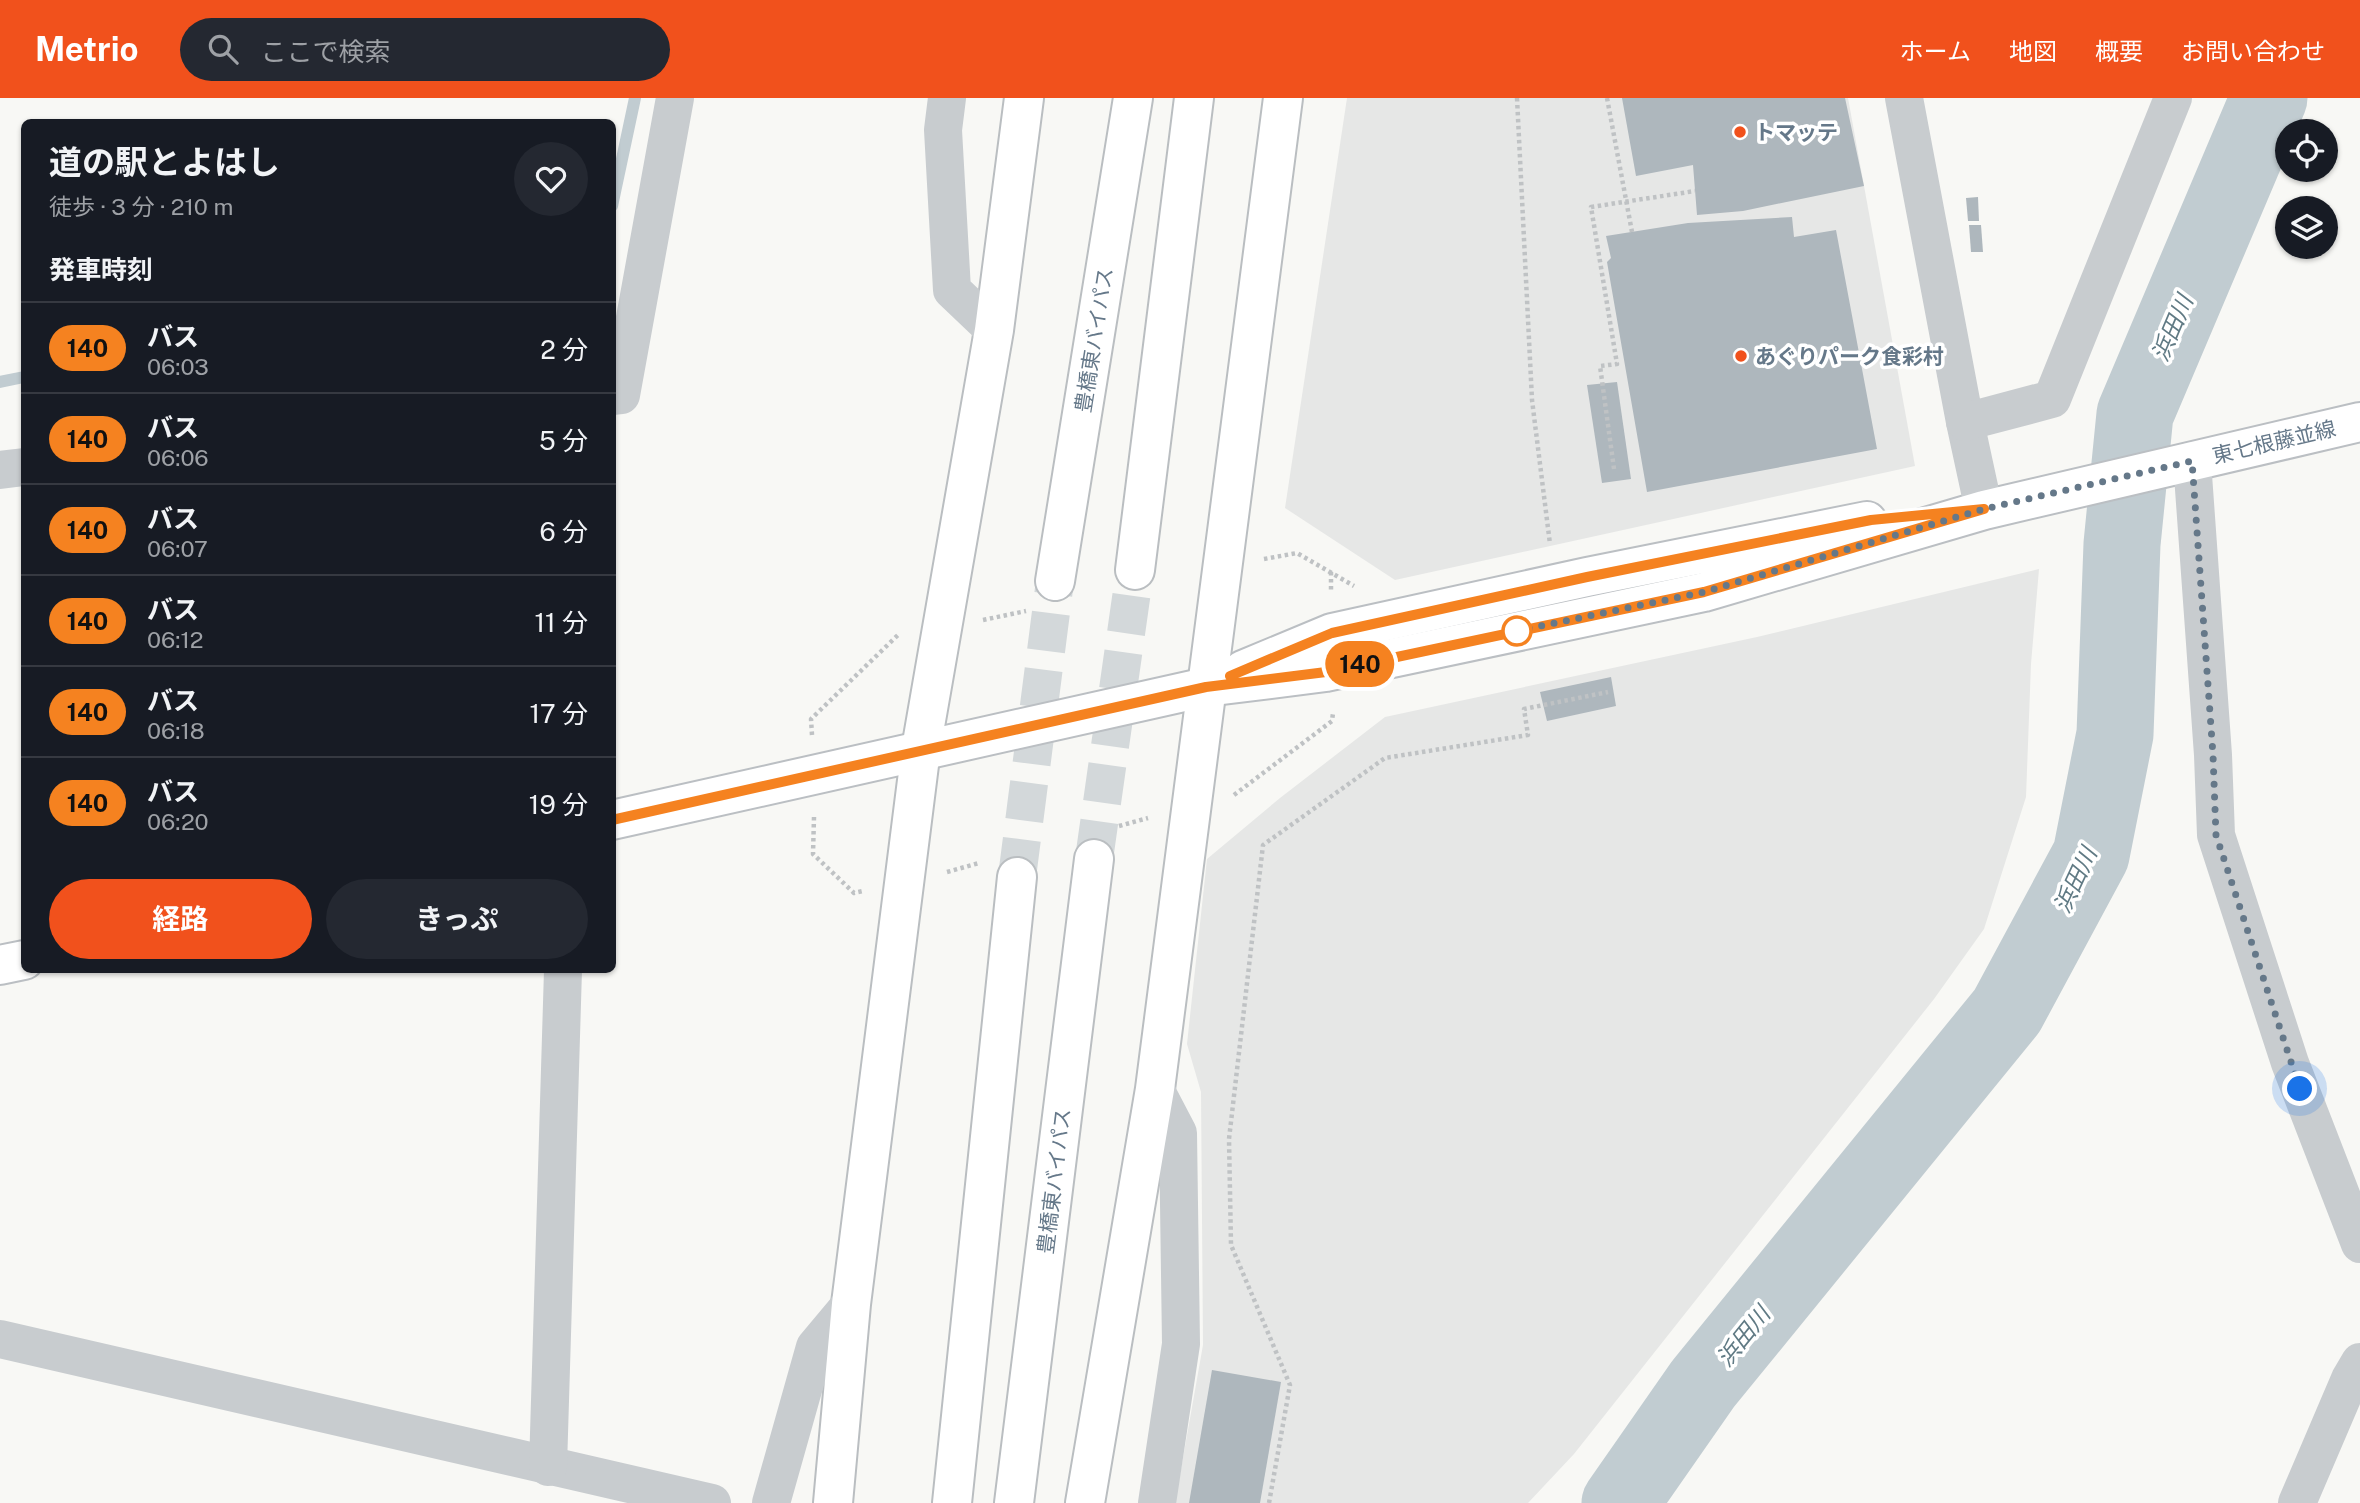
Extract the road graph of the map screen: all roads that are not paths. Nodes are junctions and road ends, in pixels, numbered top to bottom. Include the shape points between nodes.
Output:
1 (676, 98) edge
2 (947, 98) edge
3 (1024, 98) edge
4 (1133, 98) edge
5 (1194, 98) edge
6 (1283, 98) edge
7 (1904, 98) edge
8 (2173, 98) edge
9 (994, 330) junction
10 (616, 396) edge
11 (1965, 422) junction
12 (2360, 422) edge
13 (2192, 461) junction
14 (21, 467) edge
15 (0, 470) edge
16 (1984, 509) junction
17 (1135, 570) tunnel mouth
18 (1055, 581) tunnel mouth
19 (1206, 687) junction
20 (921, 749) junction
21 (616, 819) edge
22 (1094, 859) tunnel mouth
23 (1017, 877) tunnel mouth
24 (21, 961) edge
25 (0, 965) edge
26 (563, 973) edge
27 (1155, 1089) junction
28 (2360, 1244) edge
29 (851, 1304) junction
30 (0, 1339) edge
31 (2360, 1362) edge
32 (548, 1467) junction
33 (712, 1503) edge
34 (771, 1503) edge
35 (833, 1503) edge
36 (952, 1503) edge
37 (1014, 1503) edge
38 (1084, 1503) edge
39 (1157, 1503) edge
40 (2297, 1503) edge

1 - 10 street via 621,395
2 - 9 street via 943,130 952,290
3 - 9 main road
4 - 18 main road, 豊橋東バイパス
5 - 17 main road
6 - 19 main road
7 - 11 street
8 - 11 street via 2052,399
9 - 20 main road
11 - 16 street
12 - 13 main road, 東七根藤並線
13 - 16 main road, 東七根藤並線
13 - 28 street via 2216,835 2290,1063
14 - 15 street
16 - 19 main road, 東七根藤並線 via 1871,520 1332,633
19 - 20 main road, 東七根藤並線
19 - 27 main road
20 - 21 main road, 東七根藤並線
20 - 29 main road
22 - 37 main road, 豊橋東バイパス
23 - 36 main road
24 - 25 main road
26 - 32 street
27 - 38 main road
27 - 39 street via 1178,1133 1181,1344
29 - 34 street via 815,1347
29 - 35 main road
30 - 32 street
31 - 40 street
32 - 33 street

